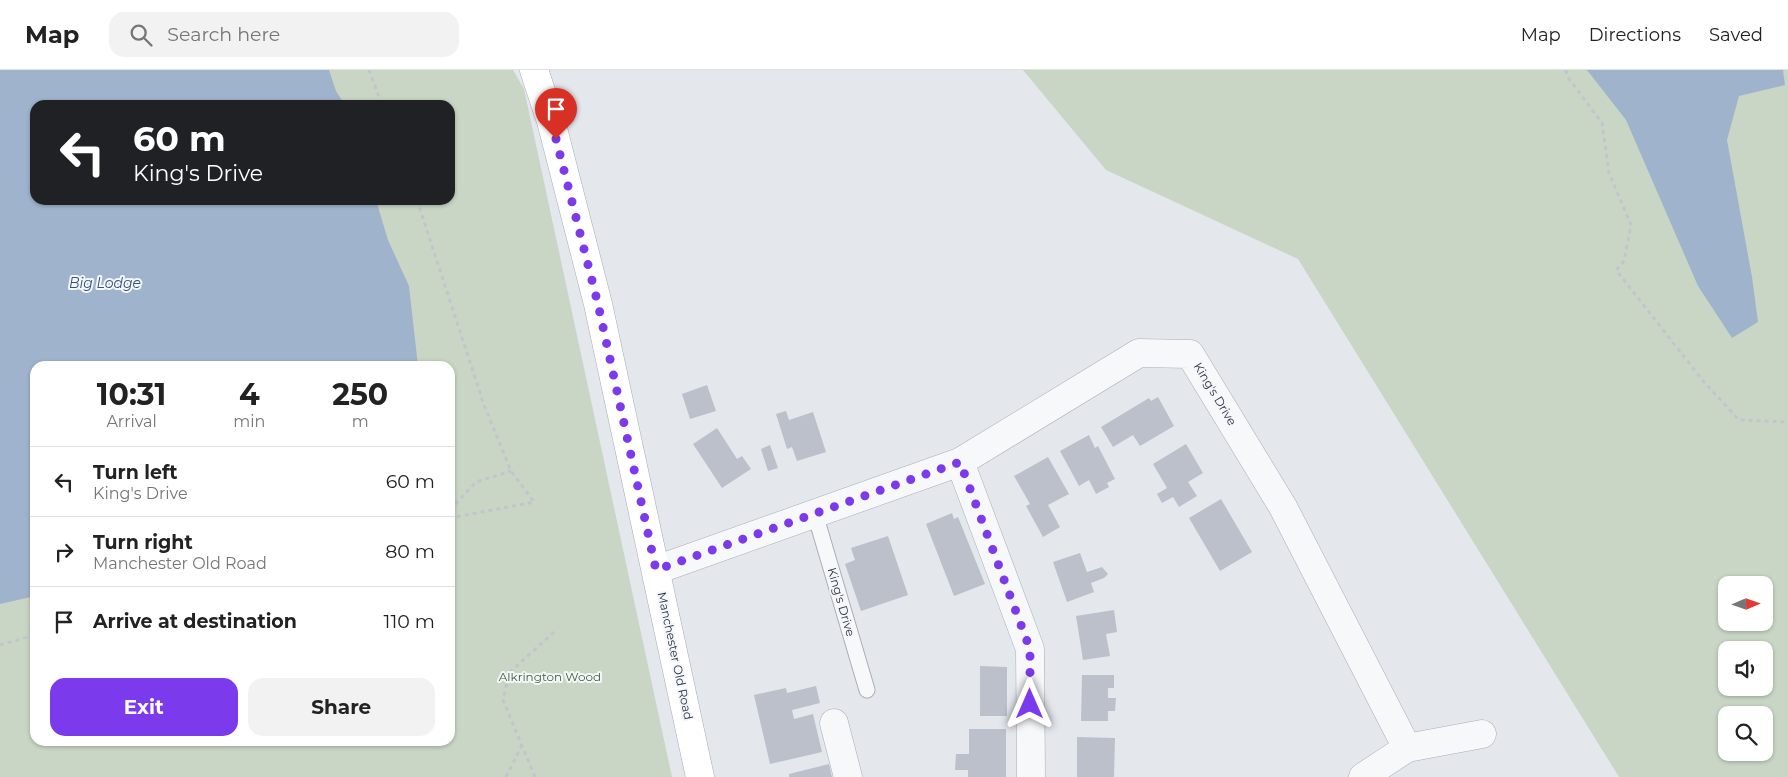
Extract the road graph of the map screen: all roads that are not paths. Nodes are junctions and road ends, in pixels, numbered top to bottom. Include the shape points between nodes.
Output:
1 (534, 70) edge
2 (960, 462) junction
3 (815, 514) junction
4 (656, 570) junction
5 (867, 690) dead end
6 (834, 723) dead end
7 (1482, 734) dead end
8 (1407, 748) junction
9 (700, 777) edge
10 (848, 777) edge
11 (1031, 777) edge
12 (1363, 777) edge

1 - 4 main road, Manchester Old Road via 551,121 598,304
2 - 3 street, King's Drive
2 - 8 street, King's Drive via 1139,353 1190,354 1283,507
2 - 11 street via 1030,649
3 - 4 street, King's Drive
3 - 5 lane, King's Drive
4 - 9 main road, Manchester Old Road
6 - 10 street
7 - 8 street
8 - 12 street

